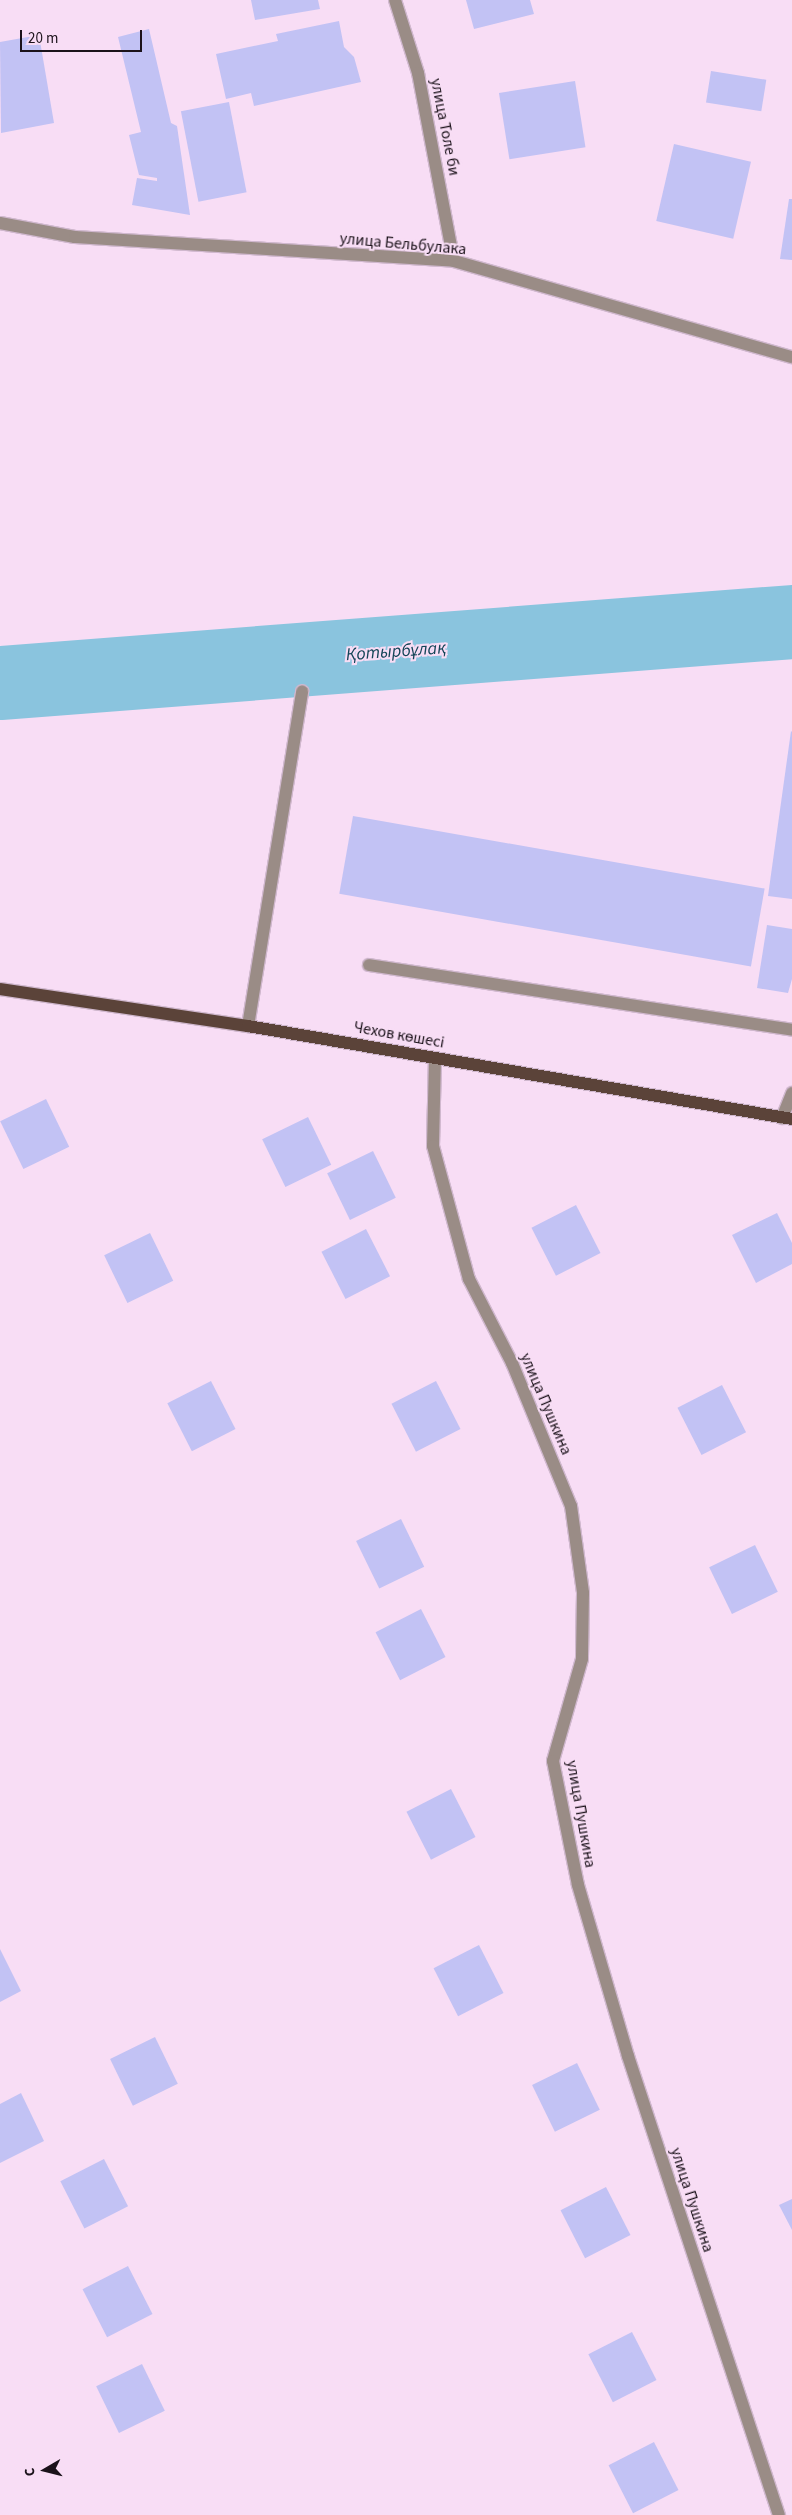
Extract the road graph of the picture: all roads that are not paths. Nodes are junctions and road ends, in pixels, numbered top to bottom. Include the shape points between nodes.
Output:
1 (395, 0) edge
2 (0, 223) edge
3 (454, 262) junction
4 (792, 357) edge
5 (302, 690) dead end
6 (369, 965) dead end
7 (0, 989) edge
8 (248, 1026) junction
9 (792, 1030) edge
10 (436, 1058) junction
11 (792, 1093) edge
12 (787, 1118) edge
13 (779, 2515) edge

1 - 3 street, улица Толе би via 418,73
2 - 3 street, улица Бельбулака via 75,237
3 - 4 street, улица Бельбулака
5 - 8 street
6 - 9 street
7 - 8 main road, Чехов көшесі
8 - 10 main road, Чехов көшесі
10 - 12 main road, Чехов көшесі
10 - 13 street, улица Пушкина via 434,1146 469,1279 512,1363 571,1506 582,1593 582,1659 553,1761 578,1885 631,2065
11 - 12 street

